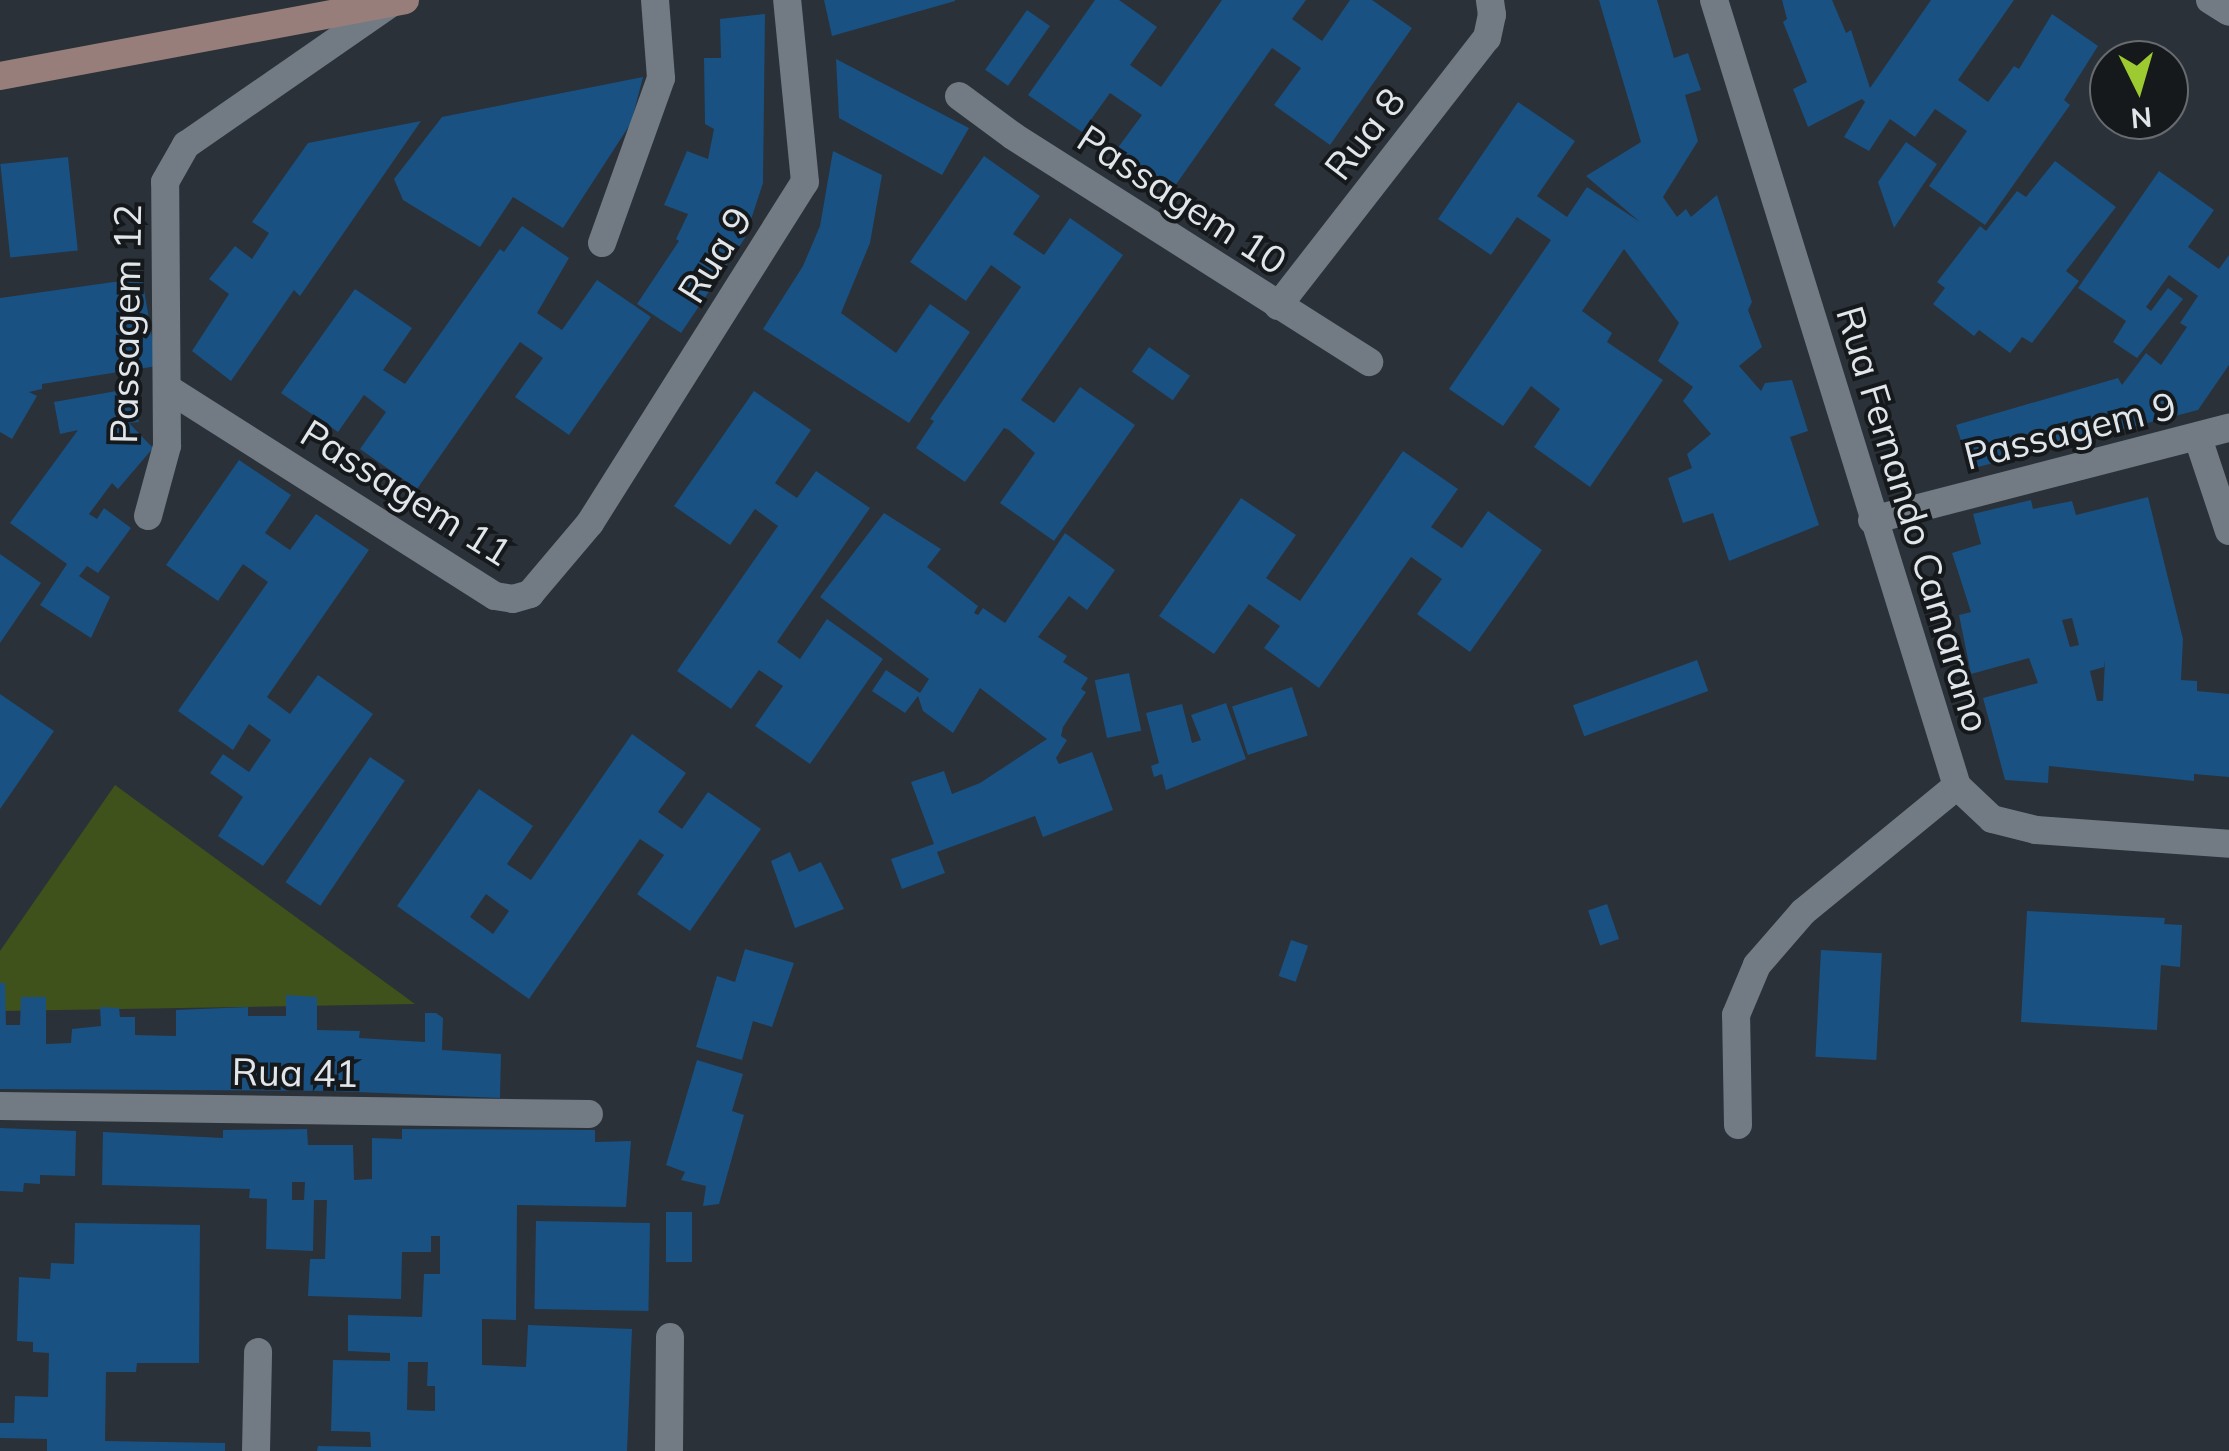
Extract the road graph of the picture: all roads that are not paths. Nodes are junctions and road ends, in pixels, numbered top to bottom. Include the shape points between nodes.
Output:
1 (655, 0) edge
2 (786, 0) edge
3 (1490, 0) edge
4 (1714, 0) edge
5 (2210, 0) edge
6 (398, 2) edge
7 (2229, 11) edge
8 (0, 76) edge
9 (959, 96) dead end
10 (602, 244) dead end
11 (1278, 306) junction
12 (1369, 362) dead end
13 (167, 388) junction
14 (2229, 428) edge
15 (2198, 438) junction
16 (148, 516) dead end
17 (1872, 520) junction
18 (590, 522) joint
19 (2229, 532) edge
20 (1957, 786) junction
21 (2229, 844) edge
22 (0, 1106) edge
23 (589, 1114) dead end
24 (1738, 1125) dead end
25 (670, 1336) dead end
26 (258, 1352) dead end
27 (256, 1451) edge
28 (669, 1451) edge

1 - 10 street via 660,78
2 - 18 street, Rua 9 via 805,182
3 - 11 street, Rua 8 via 1487,38
4 - 17 street, Rua Fernando Camarano
5 - 7 street
6 - 8 main road
6 - 13 street, Passagem 12 via 186,145 165,182
9 - 11 street, Passagem 10
11 - 12 street, Passagem 10
13 - 16 street, Passagem 12 via 167,446
13 - 18 street, Passagem 11 via 495,596 530,594
14 - 15 street, Passagem 9
15 - 17 street, Passagem 9
15 - 19 street
17 - 20 street, Rua Fernando Camarano
20 - 21 street, Rua Fernando Camarano via 1992,819 2036,830
20 - 24 street via 1803,912 1756,966 1736,1015
22 - 23 street, Rua 41
25 - 28 street
26 - 27 street

